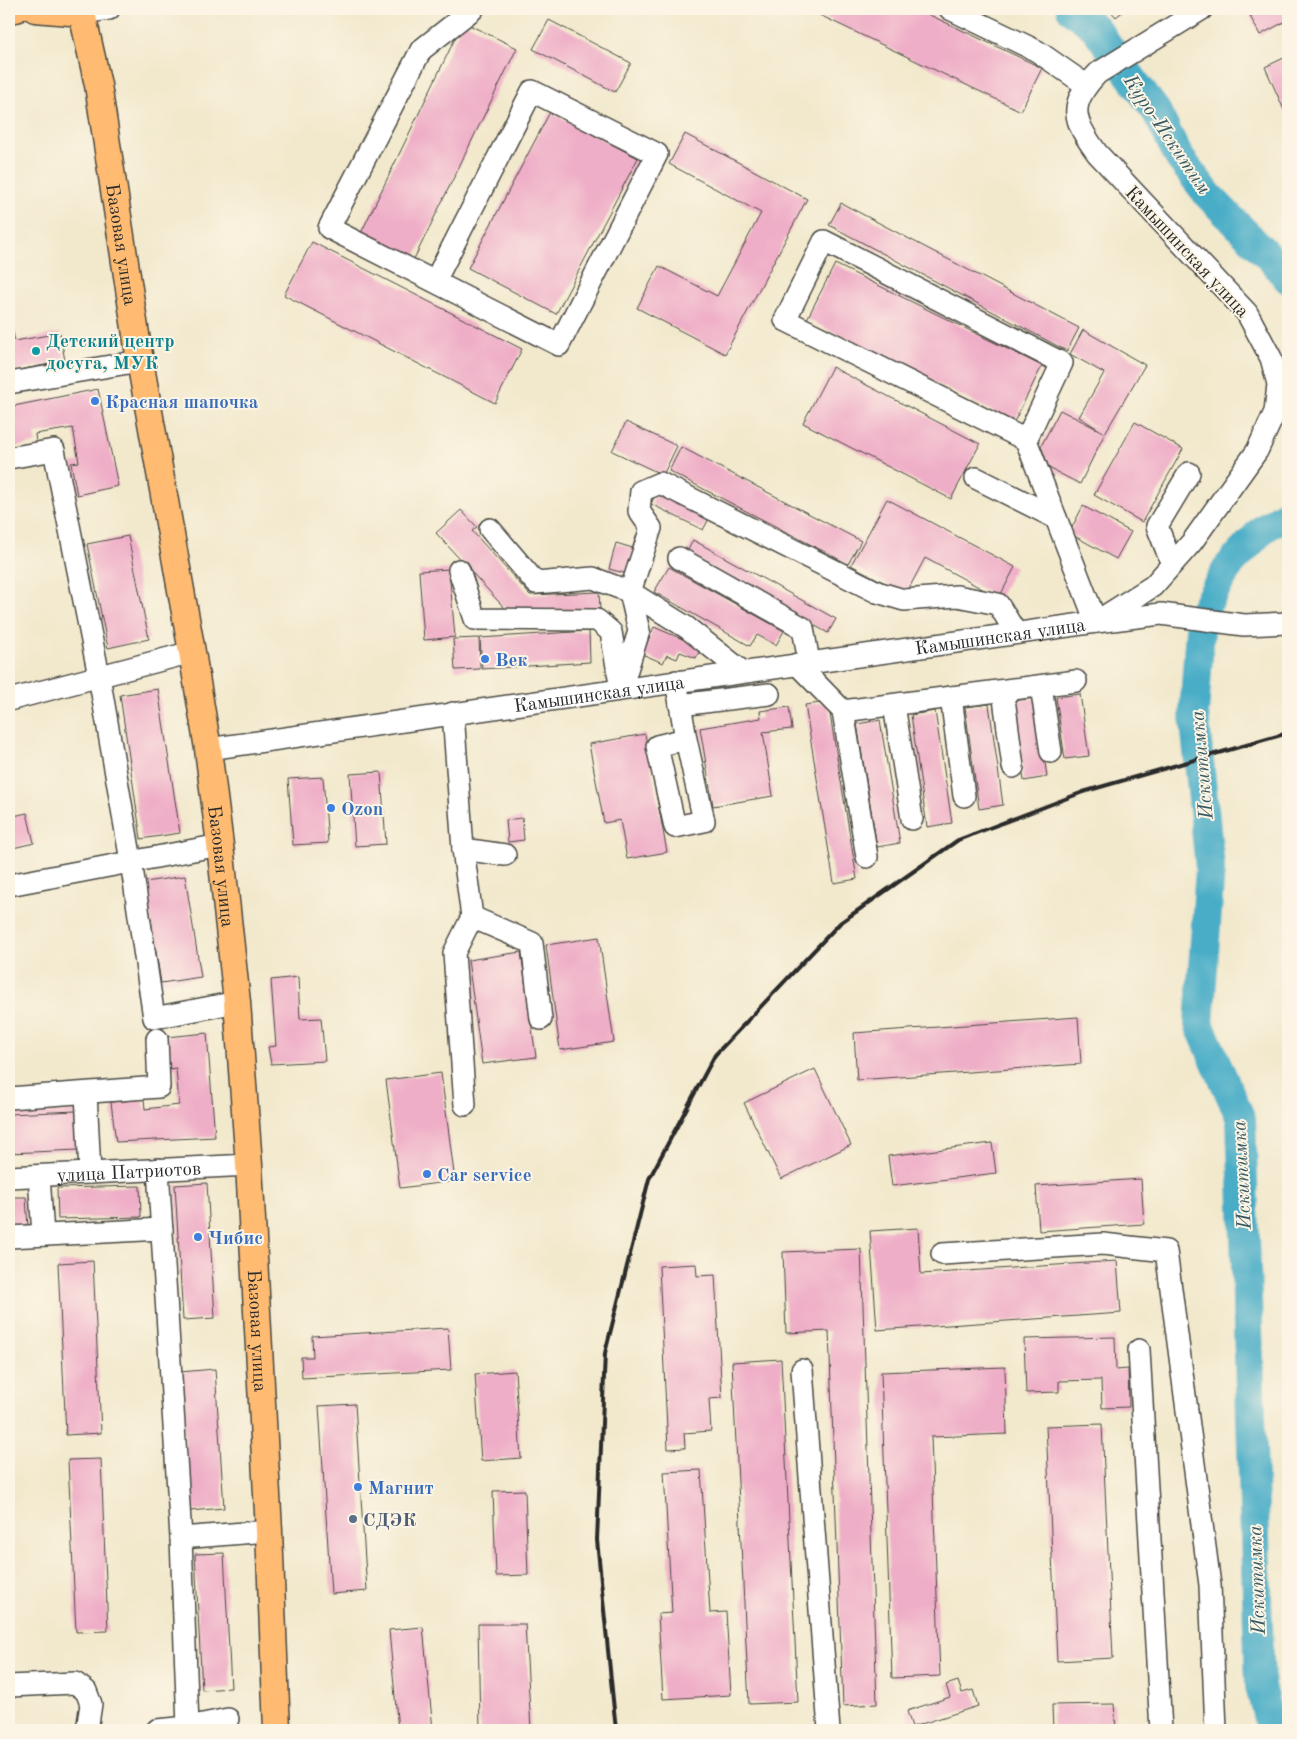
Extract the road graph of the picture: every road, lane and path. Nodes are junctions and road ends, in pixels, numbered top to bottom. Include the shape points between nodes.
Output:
1 (16, 9) edge
2 (35, 9) edge
3 (109, 9) edge
4 (473, 9) edge
5 (950, 9) edge
6 (1202, 9) edge
7 (9, 10) edge
8 (82, 11) edge
9 (1092, 79) junction
10 (435, 281) junction
11 (140, 361) junction
12 (9, 383) edge
13 (1026, 440) junction
14 (9, 458) edge
15 (1189, 472) dead end
16 (976, 478) dead end
17 (1056, 518) junction
18 (490, 529) dead end
19 (679, 558) dead end
20 (1172, 564) junction
21 (459, 570) dead end
22 (630, 592) junction
23 (1096, 622) junction
24 (1288, 622) edge
25 (1016, 633) junction
26 (192, 652) junction
27 (803, 663) junction
28 (742, 672) junction
29 (99, 676) junction
30 (676, 681) junction
31 (1076, 681) dead end
32 (1041, 686) junction
33 (621, 689) junction
34 (1003, 691) junction
35 (769, 694) dead end
36 (951, 697) junction
37 (9, 700) edge
38 (680, 704) junction
39 (894, 705) junction
40 (843, 711) junction
41 (453, 713) junction
42 (686, 739) dead end
43 (208, 749) junction
44 (1051, 752) dead end
45 (1013, 767) dead end
46 (964, 796) dead end
47 (912, 819) dead end
48 (220, 845) junction
49 (464, 849) junction
50 (505, 855) dead end
51 (867, 857) dead end
52 (131, 861) junction
53 (9, 885) edge
54 (472, 917) junction
55 (237, 1002) junction
56 (541, 1019) dead end
57 (157, 1039) dead end
58 (86, 1093) junction
59 (9, 1098) edge
60 (465, 1105) dead end
61 (249, 1165) junction
62 (158, 1169) junction
63 (90, 1173) junction
64 (39, 1176) junction
65 (9, 1177) edge
66 (162, 1229) junction
67 (43, 1235) junction
68 (9, 1237) edge
69 (942, 1254) dead end
70 (1139, 1350) dead end
71 (802, 1370) dead end
72 (269, 1531) junction
73 (182, 1538) junction
74 (9, 1686) edge
75 (228, 1719) dead end
76 (188, 1727) junction
77 (87, 1730) edge
78 (157, 1730) edge
79 (277, 1730) edge
80 (829, 1730) edge
81 (1161, 1730) edge
82 (1216, 1730) edge

1 - 7 main road
2 - 8 main road
3 - 8 street
4 - 10 street via 422,50 329,228
5 - 9 street
6 - 9 street
8 - 11 main road, Базовая улица via 98,85
9 - 20 street, Камышинская улица via 1080,96 1076,110 1083,134 1097,153 1248,313 1271,358 1278,384 1275,412 1257,451 1192,542
10 - 10 street via 559,345 657,154 532,91
11 - 12 street
11 - 26 main road, Базовая улица
13 - 13 street via 785,320 824,241 1062,363
13 - 17 street
14 - 29 street via 54,450
15 - 20 street via 1158,526
16 - 17 street
17 - 23 street
18 - 22 street via 536,583 593,578
19 - 27 street via 803,628
20 - 23 street, Камышинская улица via 1153,586
21 - 33 street via 475,620 597,620 611,632
22 - 25 street via 651,528 639,511 641,491 660,483 877,592 904,600 957,596 998,604
22 - 28 street via 686,627
22 - 33 street via 639,631
23 - 24 street via 1161,614 1244,625
23 - 25 street, Камышинская улица
25 - 27 street, Камышинская улица
26 - 29 street
26 - 43 main road, Базовая улица
27 - 28 street, Камышинская улица
27 - 40 street
28 - 30 street, Камышинская улица
29 - 37 street
29 - 52 street
30 - 33 street, Камышинская улица
30 - 38 street
31 - 32 street
32 - 34 street
32 - 44 street
33 - 41 street, Камышинская улица
34 - 36 street
34 - 45 street
35 - 38 street
36 - 39 street
36 - 46 street
38 - 42 street
39 - 40 street
39 - 47 street
40 - 51 street
41 - 43 street, Камышинская улица
41 - 49 street
43 - 48 main road, Базовая улица
48 - 52 street
48 - 55 main road, Базовая улица
49 - 50 street
49 - 54 street
52 - 53 street
52 - 55 street via 154,1018
54 - 56 street via 532,943
54 - 60 street via 454,953
55 - 61 main road, Базовая улица
57 - 58 street via 159,1087
58 - 59 street
58 - 63 street
61 - 62 street, улица Патриотов
61 - 72 main road, Базовая улица
62 - 63 street, улица Патриотов
62 - 66 street
63 - 64 street, улица Патриотов
64 - 65 street, улица Патриотов
64 - 67 street
66 - 67 street
66 - 73 street
67 - 68 street
69 - 82 street via 1103,1244 1166,1250 1210,1586
70 - 81 street
71 - 80 street
72 - 73 street
72 - 79 main road, Базовая улица
73 - 76 street
74 - 77 street via 75,1683 86,1691 91,1704
75 - 76 street
76 - 78 street

